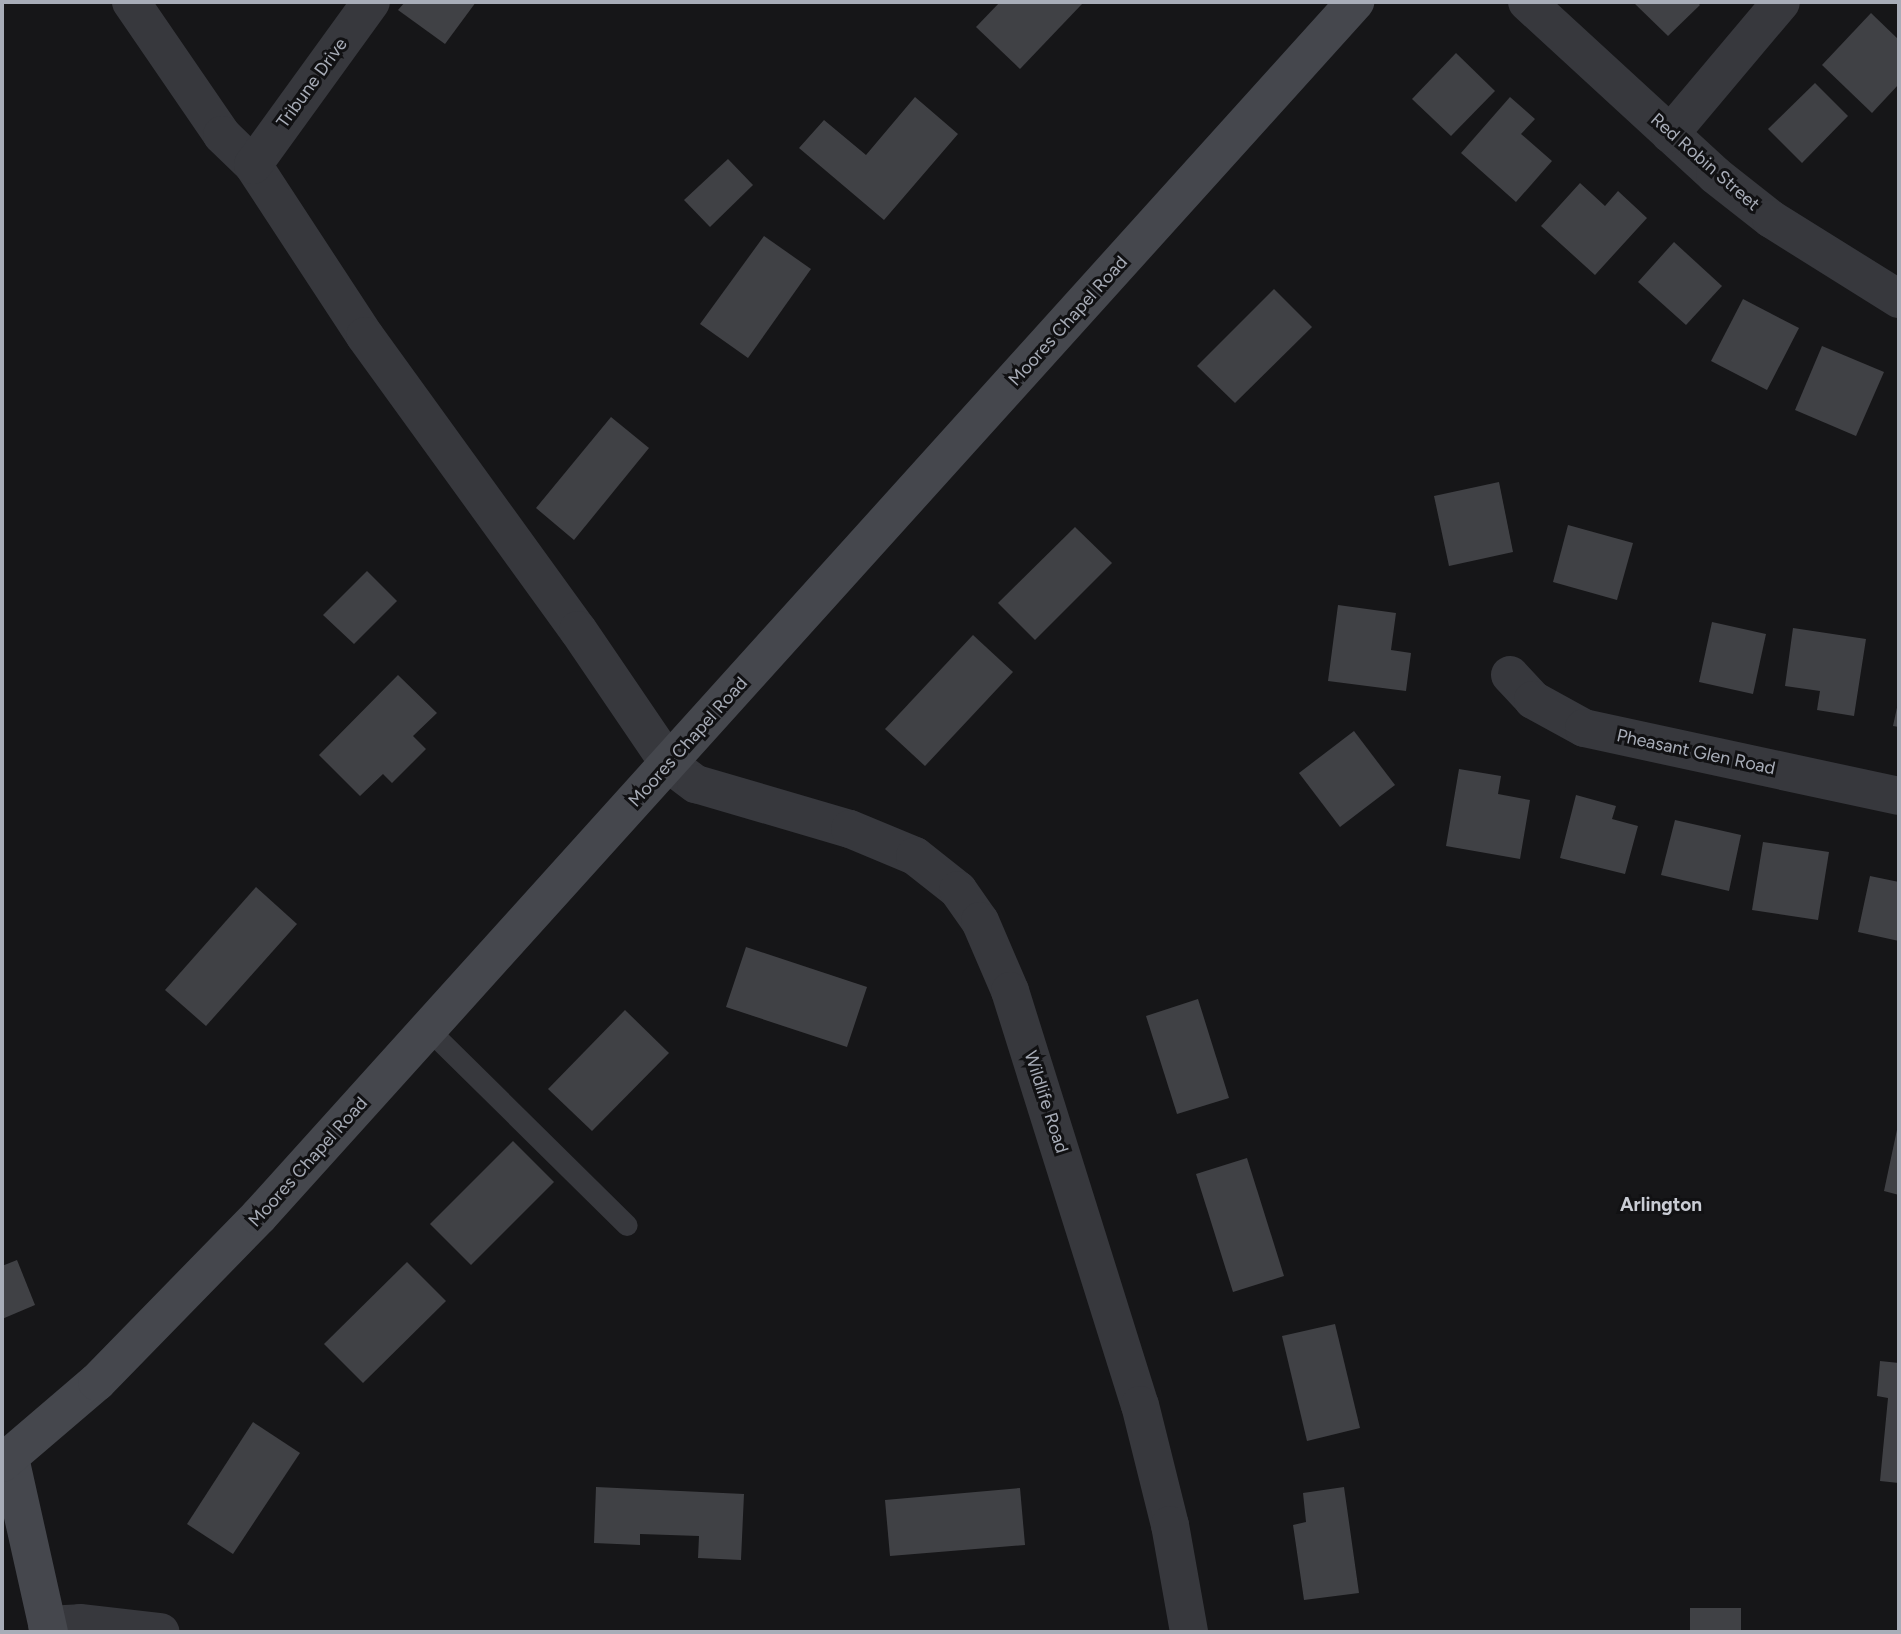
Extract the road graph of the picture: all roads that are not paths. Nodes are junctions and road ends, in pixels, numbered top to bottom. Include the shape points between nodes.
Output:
1 (131, 2) edge
2 (371, 2) edge
3 (1355, 2) edge
4 (1527, 2) edge
5 (1781, 2) edge
6 (1670, 134) junction
7 (253, 165) junction
8 (1899, 299) edge
9 (1510, 675) dead end
10 (669, 764) junction
11 (1899, 796) edge
12 (428, 1029) junction
13 (627, 1225) dead end
14 (6, 1460) edge
15 (48, 1629) edge
16 (160, 1632) edge
17 (1189, 1632) edge

1 - 7 street via 222,135
2 - 7 street, Tribune Drive
3 - 10 main road, Moores Chapel Road
4 - 6 street, Red Robin Street
5 - 6 street
6 - 8 street, Red Robin Street via 1771,219
7 - 10 street via 365,336
9 - 11 street, Pheasant Glen Road via 1533,700 1584,728
10 - 12 main road, Moores Chapel Road
10 - 17 street, Wildlife Road via 696,784 850,829 915,856 958,890 980,921 1010,991 1136,1392 1170,1525
12 - 13 lane
12 - 14 main road, Moores Chapel Road via 259,1216 97,1382
14 - 15 main road
15 - 16 street via 80,1623

